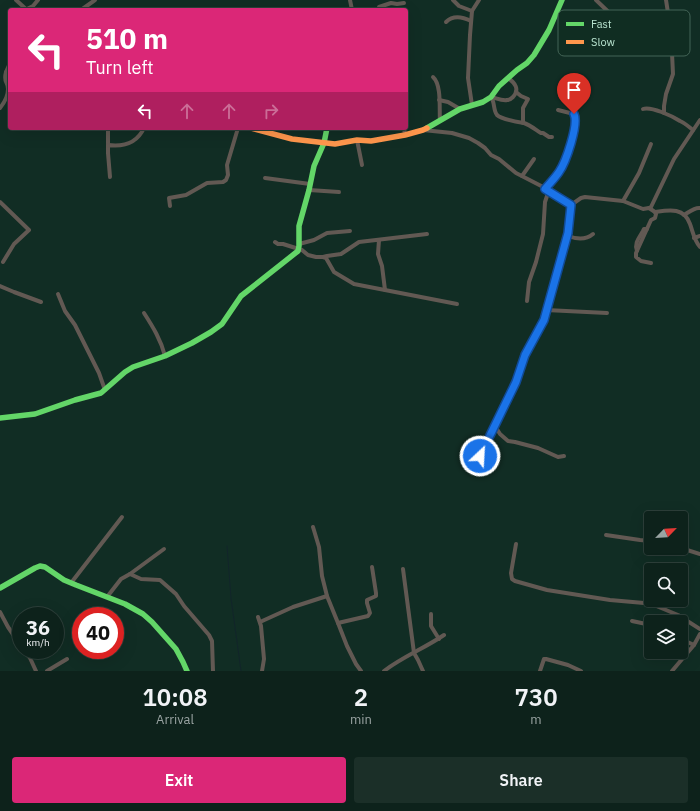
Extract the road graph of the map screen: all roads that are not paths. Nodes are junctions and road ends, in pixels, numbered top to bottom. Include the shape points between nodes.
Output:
1 (16, 0) edge
2 (38, 0) edge
3 (95, 0) edge
4 (453, 0) edge
5 (479, 0) edge
6 (562, 0) edge
7 (596, 0) edge
8 (666, 0) edge
9 (397, 4) junction
10 (404, 4) dead end
11 (25, 8) edge
12 (30, 8) edge
13 (84, 8) edge
14 (379, 8) edge
15 (397, 8) edge
16 (606, 10) edge
17 (668, 10) edge
18 (472, 11) junction
19 (471, 21) junction
20 (446, 22) dead end
21 (672, 56) edge
22 (8, 68) edge
23 (6, 72) joint
24 (433, 77) dead end
25 (508, 78) junction
26 (516, 92) junction
27 (491, 97) junction
28 (439, 100) junction
29 (472, 104) junction
30 (0, 108) edge
31 (460, 109) junction
32 (643, 109) dead end
33 (558, 110) dead end
34 (664, 113) junction
35 (700, 120) edge
36 (440, 121) junction
37 (523, 123) junction
38 (108, 130) edge
39 (143, 130) edge
40 (237, 130) edge
41 (258, 130) edge
42 (327, 130) edge
43 (405, 130) edge
44 (423, 130) junction
45 (693, 130) junction
46 (406, 135) junction
47 (552, 137) dead end
48 (357, 140) junction
49 (324, 143) junction
50 (651, 144) dead end
51 (108, 146) junction
52 (534, 159) dead end
53 (362, 165) dead end
54 (522, 176) junction
55 (110, 177) dead end
56 (265, 178) dead end
57 (310, 184) junction
58 (309, 190) junction
59 (547, 190) junction
60 (339, 192) dead end
61 (623, 201) junction
62 (0, 202) edge
63 (571, 205) junction
64 (170, 206) dead end
65 (7, 208) junction
66 (649, 208) junction
67 (700, 208) edge
68 (0, 210) edge
69 (655, 212) junction
70 (684, 215) junction
71 (350, 231) dead end
72 (568, 233) junction
73 (427, 234) dead end
74 (593, 234) dead end
75 (700, 236) edge
76 (694, 238) junction
77 (379, 240) junction
78 (275, 242) dead end
79 (298, 246) junction
80 (699, 246) edge
81 (323, 257) junction
82 (3, 262) dead end
83 (651, 263) dead end
84 (0, 286) edge
85 (385, 290) junction
86 (58, 294) dead end
87 (527, 301) dead end
88 (41, 302) dead end
89 (457, 304) dead end
90 (546, 310) junction
91 (144, 313) dead end
92 (607, 313) dead end
93 (165, 356) junction
94 (105, 390) junction
95 (0, 418) edge
96 (495, 426) junction
97 (480, 456) dead end
98 (564, 456) dead end
99 (122, 517) dead end
100 (313, 526) dead end
101 (606, 535) dead end
102 (644, 540) edge
103 (516, 544) dead end
104 (164, 549) dead end
105 (688, 550) edge
106 (700, 554) edge
107 (372, 567) dead end
108 (403, 569) dead end
109 (130, 574) junction
110 (71, 583) junction
111 (0, 588) edge
112 (327, 596) junction
113 (107, 597) junction
114 (0, 612) edge
115 (431, 614) dead end
116 (632, 621) dead end
117 (338, 623) junction
118 (644, 624) edge
119 (700, 629) edge
120 (12, 633) edge
121 (700, 634) edge
122 (444, 635) dead end
123 (439, 639) junction
124 (688, 642) edge
125 (694, 645) junction
126 (414, 653) junction
127 (30, 659) edge
128 (67, 660) dead end
129 (36, 671) edge
130 (47, 671) edge
131 (187, 671) edge
132 (213, 671) edge
133 (262, 671) edge
134 (361, 671) edge
135 (384, 671) edge
136 (422, 671) edge
137 (540, 671) edge
138 (581, 671) edge
139 (672, 671) edge

1 - 11 street
2 - 12 street
3 - 13 street
4 - 18 street via 459,6
5 - 18 street
6 - 25 street via 549,30 534,55
7 - 16 street
8 - 17 street
9 - 10 street
9 - 14 street via 391,3
9 - 15 street
18 - 19 street
19 - 20 street via 456,17 449,18
19 - 29 street via 468,78
21 - 34 street via 673,74 666,94
22 - 23 street
23 - 30 street via 4,80 8,90
24 - 28 street via 437,83
25 - 26 street via 516,86
25 - 27 street
26 - 27 street via 508,100
26 - 37 street via 528,99 523,108
27 - 29 street
27 - 37 street via 498,116
28 - 31 street
28 - 36 street
29 - 31 street
31 - 36 street
32 - 34 street
33 - 59 street via 574,114 575,125 565,160
34 - 45 street
35 - 45 street
36 - 44 street
37 - 47 street
38 - 51 street
39 - 51 street via 141,135 131,142
40 - 64 street via 227,165 226,180 207,183 186,195 169,198
41 - 49 street via 292,140
42 - 49 street
43 - 46 street
44 - 46 street
44 - 54 street via 452,133 469,138
45 - 66 street via 674,159
46 - 48 street via 371,141
48 - 49 street
48 - 53 street
49 - 57 street via 314,166
50 - 61 street
51 - 55 street
52 - 54 street
54 - 59 street
56 - 57 street
57 - 58 street
58 - 60 street
58 - 79 street via 299,226
59 - 63 street
59 - 87 street via 543,234 529,282
61 - 63 street via 585,197
61 - 66 street via 643,209
62 - 65 street
63 - 72 street
65 - 68 street
65 - 82 street via 29,230 14,244
66 - 69 street
67 - 70 street via 697,207
69 - 70 street via 677,211
69 - 83 street via 655,218 643,231 635,246 636,257
70 - 76 street via 690,223
71 - 79 street via 327,233
72 - 74 street via 568,236 577,238 586,238
72 - 90 street
73 - 77 street
75 - 76 street
76 - 80 street
77 - 81 street via 359,242 341,254
77 - 85 street via 378,254
78 - 79 street via 297,248
79 - 81 street via 308,255
79 - 93 street via 294,256 241,296 222,324
81 - 85 street via 334,272 354,284
84 - 88 street
85 - 89 street
86 - 94 street via 96,366
90 - 92 street
90 - 96 street via 544,320 525,355 516,382
91 - 93 street via 156,331
93 - 94 street via 133,367
94 - 95 street via 35,414
96 - 97 street
96 - 98 street via 508,441 538,448 558,457
99 - 110 street
100 - 112 street
101 - 102 street
103 - 119 street via 511,573 515,581 553,591 654,605 678,615
104 - 109 street
105 - 106 street
107 - 117 street via 376,596 367,600 370,613 368,616
108 - 126 street
109 - 113 street via 121,579
109 - 132 street via 140,579 160,580 176,594 212,641
110 - 111 street via 45,566 40,566
110 - 113 street
112 - 117 street
112 - 133 street via 259,620 264,659
113 - 131 street via 144,614 178,652
114 - 120 street
115 - 123 street via 431,626
116 - 118 street
117 - 134 street via 346,646
121 - 125 street
122 - 123 street
123 - 126 street
124 - 125 street
125 - 139 street
126 - 135 street
126 - 136 street
127 - 129 street
128 - 130 street
137 - 138 street via 546,659

